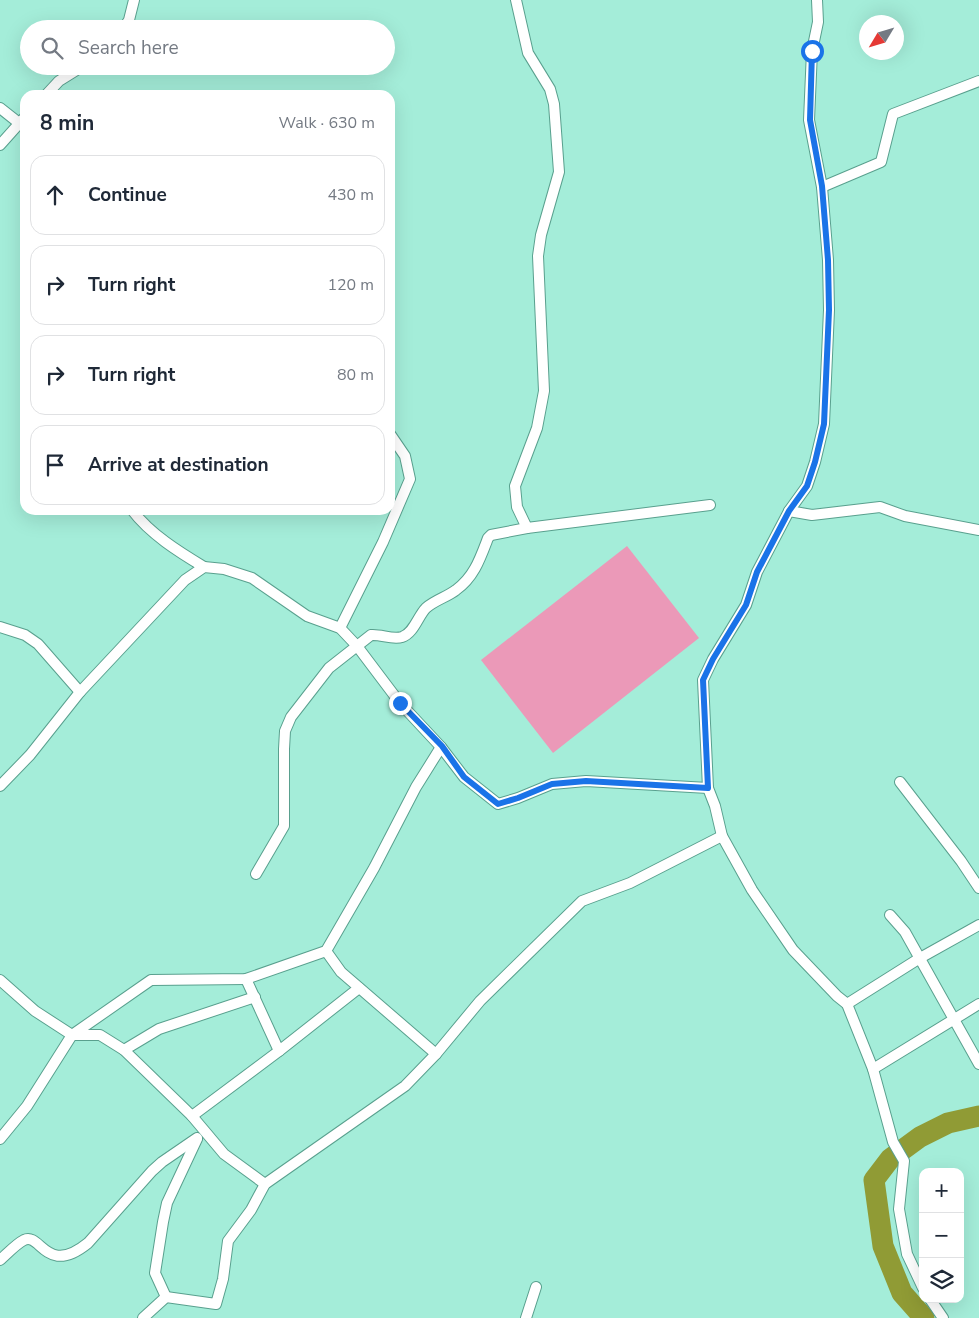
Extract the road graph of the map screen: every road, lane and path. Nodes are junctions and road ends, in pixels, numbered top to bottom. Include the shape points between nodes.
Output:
1 (134, 0) edge
2 (516, 0) edge
3 (817, 0) edge
4 (129, 20) edge
5 (69, 75) edge
6 (979, 81) edge
7 (51, 90) edge
8 (0, 108) edge
9 (20, 119) edge
10 (20, 122) edge
11 (0, 145) edge
12 (822, 186) junction
13 (395, 441) edge
14 (710, 506) dead end
15 (789, 511) junction
16 (395, 514) edge
17 (136, 515) edge
18 (395, 515) edge
19 (527, 528) junction
20 (979, 530) edge
21 (204, 567) junction
22 (0, 627) edge
23 (340, 628) junction
24 (357, 646) junction
25 (80, 692) junction
26 (442, 746) junction
27 (900, 782) dead end
28 (0, 786) edge
29 (708, 788) junction
30 (722, 836) junction
31 (256, 874) dead end
32 (979, 888) edge
33 (890, 914) dead end
34 (979, 925) edge
35 (326, 951) junction
36 (920, 958) junction
37 (246, 979) junction
38 (0, 980) edge
39 (359, 988) junction
40 (255, 997) junction
41 (847, 1004) junction
42 (979, 1004) edge
43 (954, 1019) junction
44 (72, 1035) junction
45 (124, 1050) junction
46 (279, 1051) junction
47 (436, 1054) junction
48 (979, 1064) edge
49 (873, 1069) junction
50 (192, 1116) junction
51 (202, 1127) junction
52 (0, 1138) edge
53 (197, 1138) junction
54 (265, 1184) junction
55 (0, 1260) edge
56 (919, 1280) edge
57 (536, 1287) dead end
58 (166, 1297) junction
59 (933, 1303) edge
60 (143, 1318) edge
61 (526, 1318) edge
62 (943, 1318) edge

1 - 4 street
2 - 19 street via 528,53 550,89 554,104 559,172 538,256 544,391 537,428 515,486 517,507
3 - 12 street via 810,120
5 - 7 street
6 - 12 street via 893,114 881,162
8 - 9 street
10 - 11 street
12 - 15 street via 829,310 824,424 807,486
13 - 16 street via 406,456 410,479
14 - 19 street
15 - 20 street via 812,515 880,507 905,516
15 - 29 street via 757,572 746,605 703,680
17 - 21 street via 176,550
18 - 23 street
19 - 24 street via 491,535 470,578 456,591 428,606 412,630 397,637 371,635
21 - 23 street via 224,569 252,578 307,616
21 - 25 street via 185,580
22 - 25 street via 25,635 38,644
23 - 24 street
24 - 26 street via 400,703
24 - 31 street via 329,668 291,717 285,732 284,826
25 - 28 street via 30,755
26 - 29 street via 464,777 498,804 552,784 586,781
26 - 35 street via 416,786
27 - 32 street
29 - 30 street
30 - 41 street via 752,890 793,950
30 - 47 street via 630,883 582,901 480,1001
33 - 36 street
34 - 36 street
35 - 37 street
35 - 39 street via 341,972
36 - 41 street
36 - 43 street
37 - 40 street
37 - 44 street via 151,980
38 - 44 street via 35,1011
39 - 46 street
39 - 47 street
40 - 45 street via 159,1028
40 - 46 street
41 - 49 street
42 - 43 street
43 - 48 street
43 - 49 street
44 - 45 street via 100,1035
44 - 52 street via 27,1106
45 - 50 street
46 - 50 street
47 - 54 street via 405,1086
49 - 56 street via 893,1142 904,1161 899,1209 907,1254
50 - 51 street
51 - 53 street
51 - 54 street via 224,1154
53 - 55 street via 152,1171 77,1252 54,1256 30,1239 24,1240
53 - 58 street via 167,1203 163,1222 156,1272
54 - 58 street via 228,1241 224,1279 216,1304
57 - 61 street
58 - 60 street
59 - 62 street

